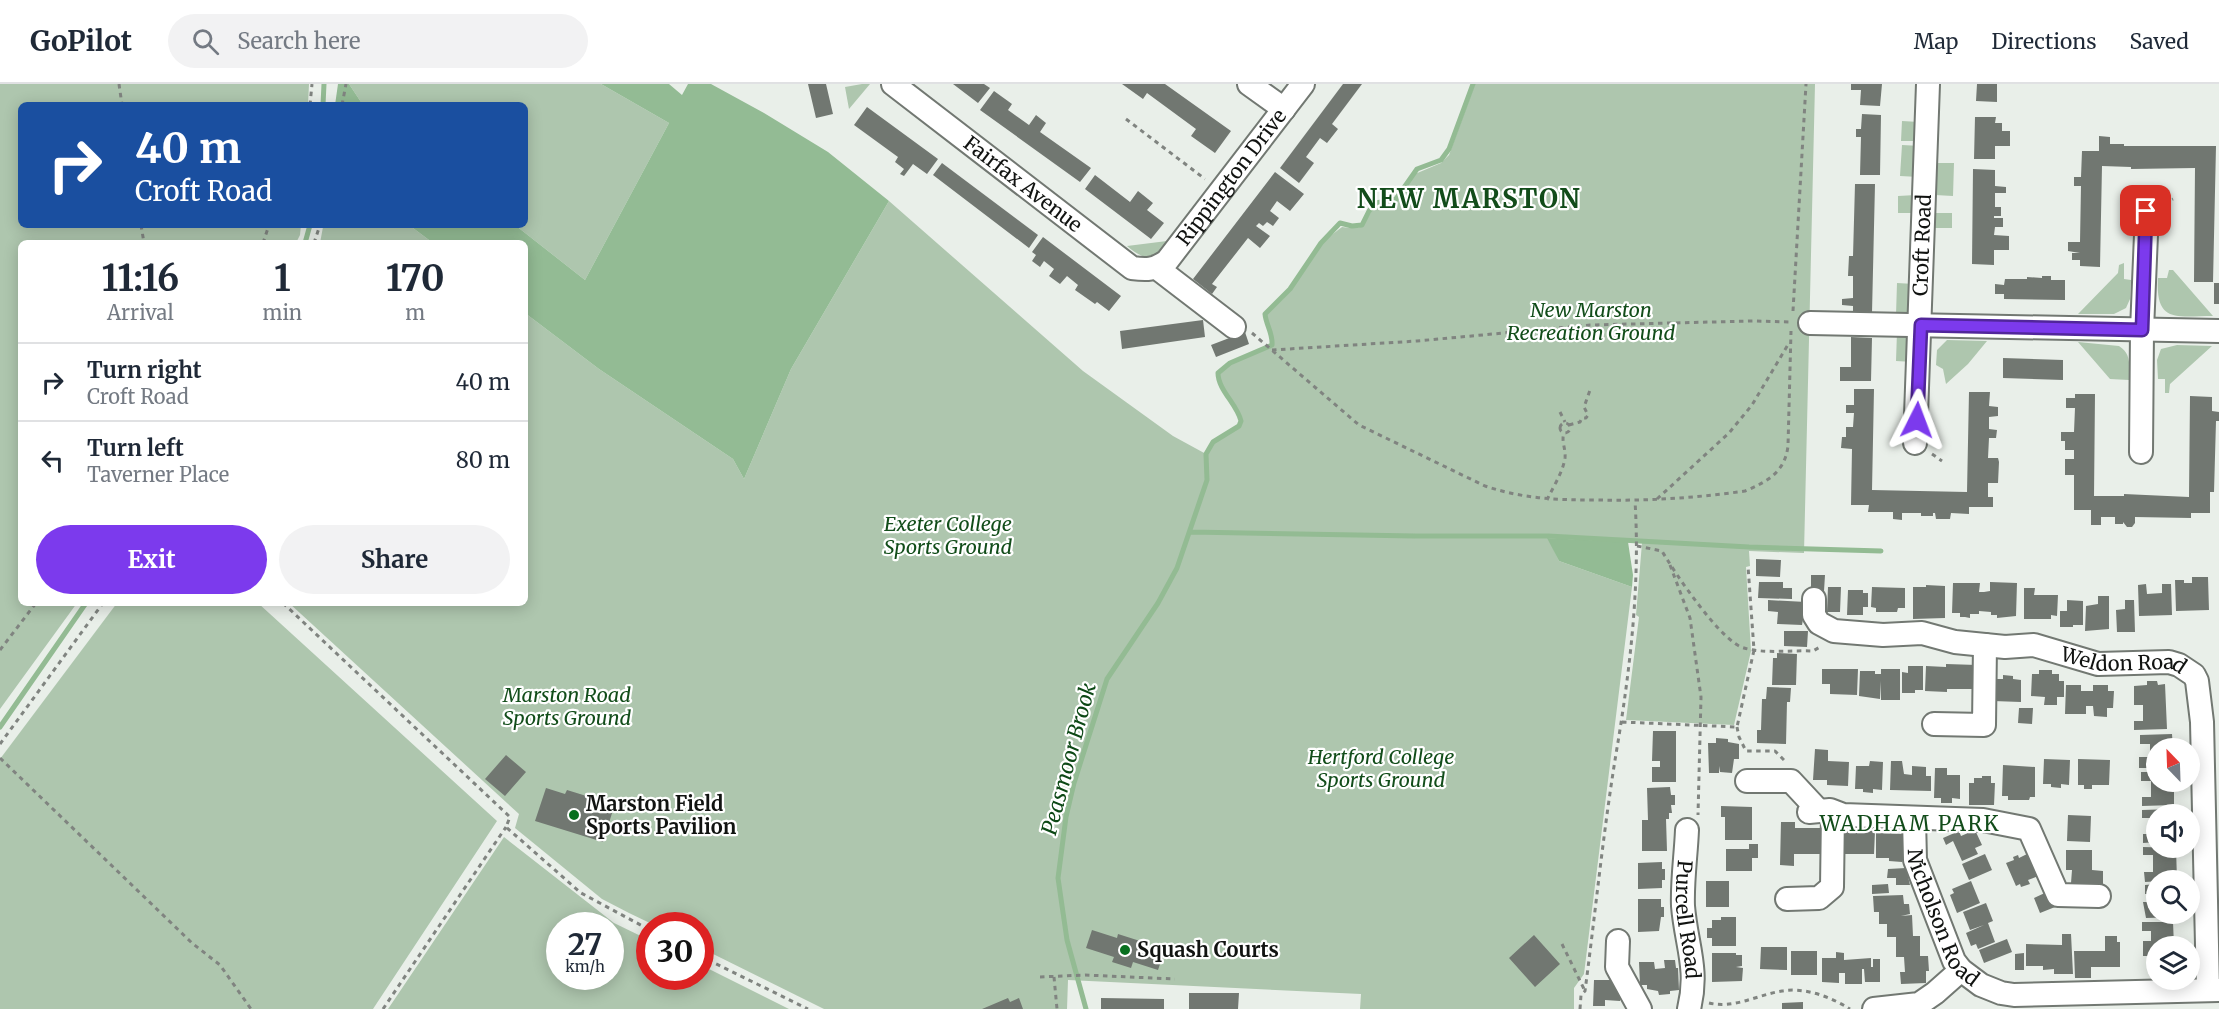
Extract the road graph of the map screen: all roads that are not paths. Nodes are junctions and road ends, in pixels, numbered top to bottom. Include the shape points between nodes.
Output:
1 (893, 84) edge
2 (1249, 84) edge
3 (1303, 84) edge
4 (1928, 84) edge
5 (1284, 109) junction
6 (2146, 211) dead end
7 (1157, 268) junction
8 (1801, 323) road end
9 (1921, 325) junction
10 (1234, 327) dead end
11 (2142, 330) junction
12 (2219, 331) edge
13 (1915, 443) dead end
14 (2140, 452) dead end
15 (1814, 599) dead end
16 (1985, 645) junction
17 (1934, 724) dead end
18 (1747, 781) dead end
19 (1821, 812) junction
20 (1914, 819) junction
21 (1687, 831) road end
22 (2099, 896) dead end
23 (1787, 898) dead end
24 (1618, 940) dead end
25 (1961, 970) junction
26 (2213, 990) edge
27 (2049, 1002) edge
28 (1689, 1007) edge
29 (1909, 1007) edge
30 (1640, 1009) edge
31 (1874, 1009) edge

1 - 7 street, Fairfax Avenue via 1132,268
2 - 5 street
3 - 5 street, Rippington Drive
4 - 9 street, Croft Road
5 - 7 street, Rippington Drive via 1167,261
6 - 11 street
7 - 10 street
8 - 9 street
9 - 11 street, Croft Road
9 - 13 street
11 - 12 street, Croft Road
11 - 14 street
15 - 16 street, Weldon Road via 1814,615 1819,623 1834,631 1922,633
16 - 17 street via 1984,725
16 - 26 street, Weldon Road via 2034,645 2098,664 2169,662 2194,675 2202,722
18 - 19 street via 1791,781
19 - 20 street
19 - 23 street via 1832,886 1819,898
20 - 22 street via 1983,820 2029,829 2058,895
20 - 25 street, Nicholson Road via 1915,860 1948,950
21 - 28 street, Purcell Road via 1683,907 1693,963
24 - 30 street via 1617,967
25 - 27 street, Nicholson Road via 1981,985 2001,993
25 - 29 street via 1935,993
26 - 27 street, Nicholson Road
29 - 31 street

